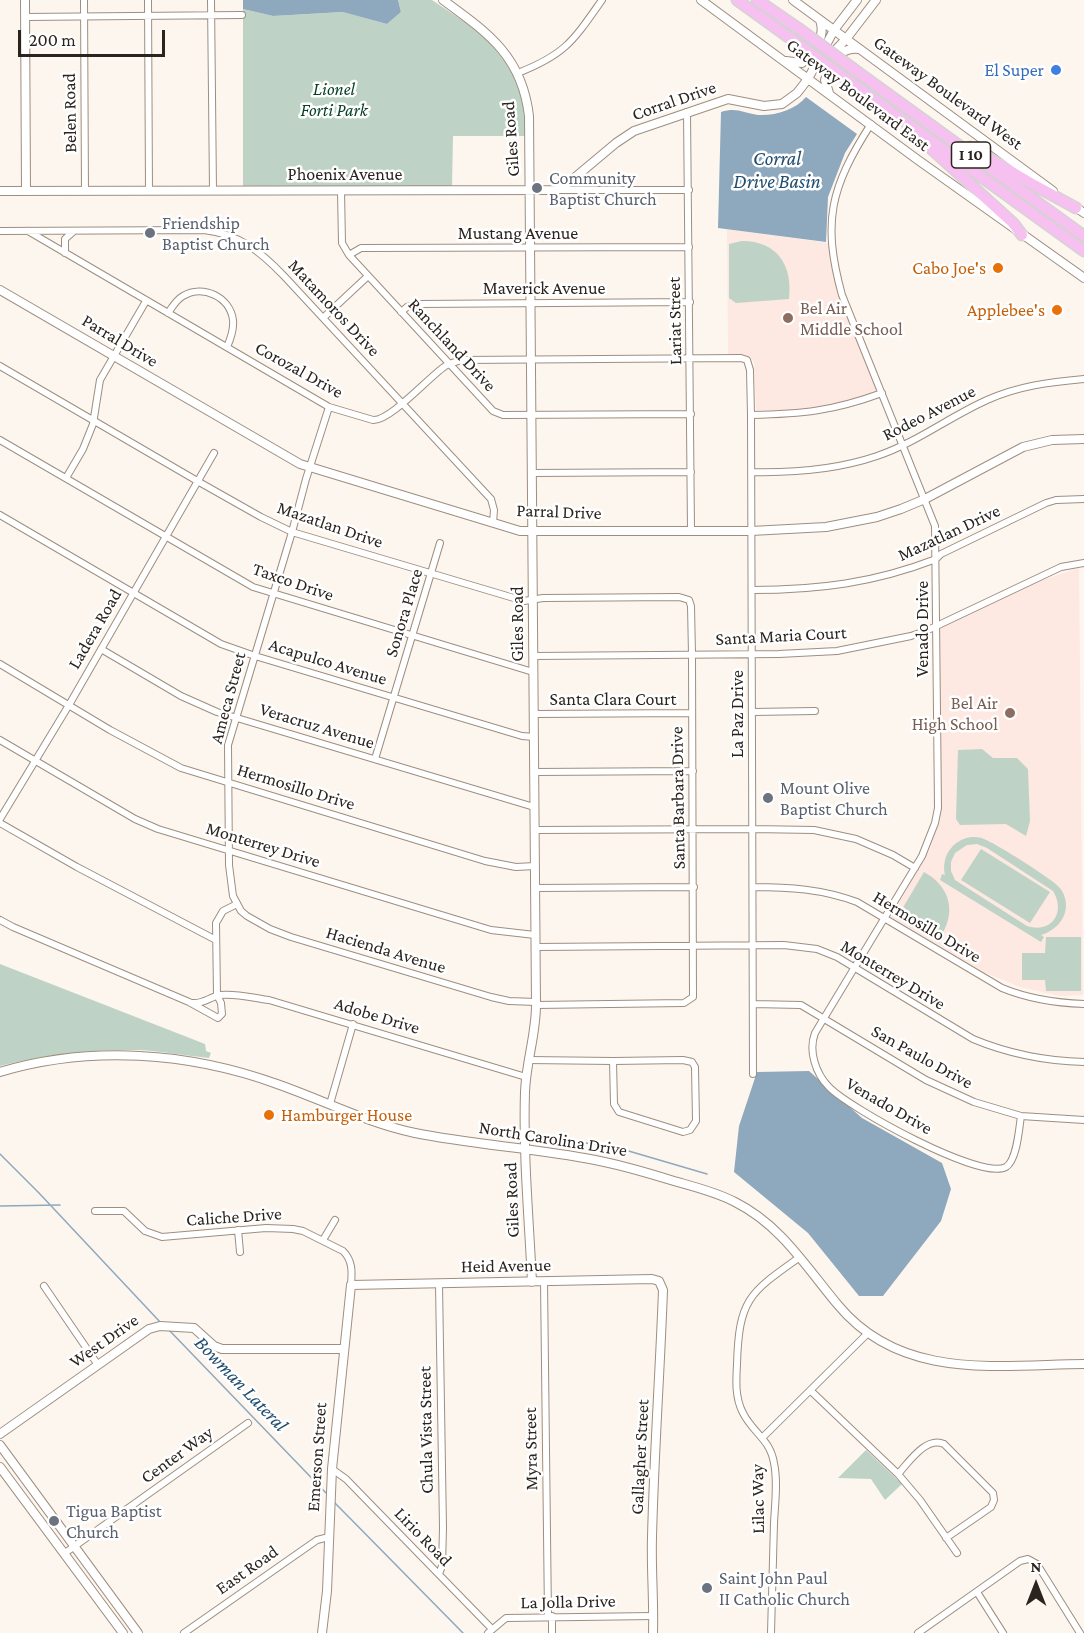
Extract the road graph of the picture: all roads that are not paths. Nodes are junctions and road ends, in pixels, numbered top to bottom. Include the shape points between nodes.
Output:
1 (25, 0) edge
2 (84, 0) edge
3 (148, 0) edge
4 (211, 0) edge
5 (443, 0) edge
6 (602, 0) edge
7 (701, 0) edge
8 (737, 0) edge
9 (757, 0) edge
10 (793, 0) edge
11 (857, 0) edge
12 (876, 0) edge
13 (148, 15) junction
14 (211, 15) junction
15 (242, 15) dead end
16 (25, 16) junction
17 (84, 16) junction
18 (820, 20) junction
19 (834, 30) junction
20 (846, 39) junction
21 (860, 49) junction
22 (783, 60) junction
23 (518, 73) junction
24 (808, 78) junction
25 (830, 94) junction
26 (687, 112) junction
27 (896, 114) junction
28 (871, 124) junction
29 (934, 129) junction
30 (149, 190) junction
31 (213, 190) junction
32 (531, 190) junction
33 (557, 190) junction
34 (689, 190) junction
35 (0, 191) edge
36 (26, 191) junction
37 (85, 191) junction
38 (341, 191) junction
39 (1080, 211) edge
40 (0, 231) edge
41 (28, 231) junction
42 (49, 231) junction
43 (74, 231) junction
44 (1022, 235) junction
45 (1084, 236) edge
46 (689, 247) junction
47 (56, 248) junction
48 (530, 248) junction
49 (1084, 251) edge
50 (65, 253) junction
51 (349, 255) junction
52 (368, 276) junction
53 (1084, 278) edge
54 (0, 290) edge
55 (146, 301) junction
56 (690, 302) junction
57 (531, 303) junction
58 (401, 312) junction
59 (168, 313) junction
60 (323, 318) junction
61 (227, 347) junction
62 (114, 357) junction
63 (691, 358) junction
64 (531, 359) junction
65 (449, 363) junction
66 (0, 366) edge
67 (1084, 379) edge
68 (882, 393) junction
69 (403, 402) junction
70 (329, 408) junction
71 (691, 414) junction
72 (532, 415) junction
73 (751, 415) junction
74 (95, 420) junction
75 (1084, 439) edge
76 (0, 440) edge
77 (903, 446) junction
78 (214, 453) dead end
79 (309, 468) junction
80 (691, 472) junction
81 (751, 472) junction
82 (532, 473) junction
83 (66, 478) junction
84 (199, 482) junction
85 (925, 499) junction
86 (1084, 499) edge
87 (0, 515) edge
88 (493, 523) junction
89 (691, 530) junction
90 (532, 531) junction
91 (751, 531) junction
92 (292, 532) junction
93 (166, 537) junction
94 (440, 543) dead end
95 (936, 559) junction
96 (1084, 563) edge
97 (432, 573) junction
98 (752, 590) junction
99 (134, 593) junction
100 (273, 594) junction
101 (686, 598) joint
102 (533, 599) junction
103 (938, 625) junction
104 (413, 636) junction
105 (101, 649) junction
106 (752, 654) junction
107 (692, 655) junction
108 (255, 656) junction
109 (534, 656) junction
110 (0, 664) edge
111 (533, 672) junction
112 (394, 697) junction
113 (69, 705) junction
114 (815, 711) dead end
115 (752, 712) junction
116 (692, 713) junction
117 (534, 714) junction
118 (236, 718) junction
119 (534, 738) junction
120 (0, 740) edge
121 (375, 759) junction
122 (36, 761) junction
123 (693, 771) junction
124 (534, 772) junction
125 (228, 782) junction
126 (534, 807) junction
127 (0, 821) edge
128 (693, 829) junction
129 (752, 829) junction
130 (535, 830) junction
131 (229, 851) junction
132 (535, 866) junction
133 (915, 868) junction
134 (694, 887) junction
135 (753, 887) junction
136 (535, 888) junction
137 (237, 904) junction
138 (884, 918) junction
139 (0, 920) edge
140 (535, 935) junction
141 (216, 940) junction
142 (753, 945) junction
143 (694, 946) junction
144 (536, 947) junction
145 (854, 968) junction
146 (217, 996) junction
147 (692, 1000) joint
148 (189, 1002) junction
149 (536, 1004) junction
150 (753, 1004) junction
151 (1084, 1004) edge
152 (824, 1017) junction
153 (353, 1024) junction
154 (528, 1060) junction
155 (613, 1061) junction
156 (1084, 1062) edge
157 (0, 1072) edge
158 (753, 1074) dead end
159 (526, 1077) junction
160 (330, 1104) junction
161 (1021, 1116) junction
162 (1084, 1120) edge
163 (526, 1150) junction
164 (94, 1211) dead end
165 (334, 1220) dead end
166 (238, 1230) junction
167 (323, 1240) junction
168 (240, 1252) dead end
169 (800, 1257) junction
170 (544, 1281) junction
171 (532, 1282) junction
172 (661, 1283) joint
173 (439, 1284) junction
174 (351, 1285) junction
175 (44, 1286) dead end
176 (868, 1333) junction
177 (343, 1349) junction
178 (1084, 1364) edge
179 (98, 1365) junction
180 (812, 1391) junction
181 (248, 1423) dead end
182 (0, 1434) edge
183 (763, 1437) junction
184 (0, 1445) edge
185 (0, 1467) edge
186 (332, 1469) junction
187 (898, 1474) junction
188 (329, 1537) junction
189 (946, 1538) junction
190 (75, 1546) junction
191 (65, 1553) junction
192 (957, 1553) dead end
193 (439, 1575) junction
194 (977, 1592) junction
195 (550, 1616) junction
196 (653, 1616) junction
197 (927, 1626) junction
198 (490, 1631) edge
199 (123, 1633) edge
200 (138, 1633) edge
201 (184, 1633) edge
202 (322, 1633) edge
203 (552, 1633) edge
204 (653, 1633) edge
205 (771, 1633) edge
206 (918, 1633) edge
207 (932, 1633) edge
208 (1003, 1633) edge
209 (1080, 1633) edge

1 - 16 street
2 - 17 street, Belen Road
3 - 13 street
4 - 14 street
5 - 23 street, Giles Road via 494,39
6 - 23 street via 571,43 545,62
7 - 22 street, Gateway Boulevard East
8 - 27 highway, I 10, bridge
9 - 29 highway, I 10, bridge
10 - 18 street, Gateway Boulevard West
11 - 19 street
12 - 20 street
13 - 14 street
13 - 17 street
13 - 30 street
14 - 15 street
14 - 31 street
16 - 17 street
16 - 36 street
17 - 37 street, Belen Road
18 - 19 street, Gateway Boulevard West
18 - 22 street via 821,39 807,59 802,63
19 - 20 street, Gateway Boulevard West
19 - 24 street
20 - 21 street, Gateway Boulevard West
20 - 24 street
21 - 25 street via 846,49 839,54 825,80
21 - 39 street, Gateway Boulevard West
22 - 24 street, Gateway Boulevard East
23 - 32 street, Giles Road via 529,116
24 - 25 street, Gateway Boulevard East
24 - 26 street, Corral Drive via 782,104 764,106 728,99
25 - 28 street, Gateway Boulevard East
26 - 33 street, Corral Drive via 624,137
26 - 34 street, Lariat Street
27 - 44 highway
27 - 49 highway, I 10
28 - 44 street, Gateway Boulevard East
28 - 68 street, Venado Drive via 839,184 831,242 842,296
29 - 39 highway
29 - 45 highway, I 10
30 - 31 street, Phoenix Avenue
30 - 37 street, Phoenix Avenue
31 - 38 street, Phoenix Avenue
32 - 33 street, Phoenix Avenue
32 - 38 street, Phoenix Avenue
32 - 48 street, Giles Road
33 - 34 street, Phoenix Avenue
34 - 46 street, Lariat Street
35 - 36 street, Phoenix Avenue
36 - 37 street, Phoenix Avenue
38 - 51 street, Ranchland Drive via 342,243
40 - 41 street, Matamoros Drive
41 - 42 street, Matamoros Drive
41 - 47 street, Corozal Drive
42 - 43 street, Matamoros Drive
42 - 47 street
43 - 50 street via 65,239
43 - 60 street, Matamoros Drive via 204,230 232,236 263,254
44 - 53 street, Gateway Boulevard East
46 - 48 street, Mustang Avenue
46 - 56 street, Lariat Street
47 - 50 street, Corozal Drive
48 - 51 street, Mustang Avenue via 361,249
48 - 57 street, Giles Road
50 - 55 street, Corozal Drive
51 - 52 street, Ranchland Drive
52 - 58 street, Ranchland Drive
52 - 60 street
54 - 62 street, Parral Drive
55 - 59 street, Corozal Drive
55 - 62 street
56 - 57 street, Maverick Avenue
56 - 63 street, Lariat Street
57 - 58 street, Maverick Avenue via 419,304 407,306
57 - 64 street, Giles Road
58 - 65 street, Ranchland Drive
59 - 61 street, Corozal Drive
59 - 61 street via 186,294 201,291 215,295 232,315
60 - 69 street, Matamoros Drive
61 - 70 street, Corozal Drive
62 - 74 street via 100,380
62 - 79 street, Parral Drive
63 - 64 street
63 - 71 street, Lariat Street
63 - 73 street, La Paz Drive via 741,358 749,363
64 - 65 street
64 - 72 street, Giles Road
65 - 69 street, Corozal Drive
65 - 72 street, Ranchland Drive via 493,411 502,415
66 - 74 street, Mazatlan Drive
67 - 77 street, Rodeo Avenue via 1002,394
68 - 73 street via 824,411
68 - 77 street, Venado Drive
69 - 70 street, Corozal Drive via 378,420
69 - 88 street, Matamoros Drive via 491,499
70 - 79 street, Ameca Street
71 - 72 street, Ranchland Drive
71 - 80 street, Lariat Street
72 - 82 street, Giles Road
73 - 81 street, La Paz Drive
74 - 83 street
74 - 84 street, Mazatlan Drive
75 - 85 street, Parral Drive via 1052,440 1023,447
76 - 83 street, Taxco Drive
77 - 81 street, Rodeo Avenue via 825,469
77 - 85 street, Venado Drive
78 - 84 street, Ladera Road
79 - 88 street, Parral Drive
79 - 92 street, Ameca Street
80 - 82 street
80 - 89 street, Lariat Street
81 - 91 street, La Paz Drive
82 - 90 street, Giles Road
83 - 93 street, Taxco Drive
84 - 92 street, Mazatlan Drive
84 - 93 street, Ladera Road
85 - 91 street, Parral Drive via 877,517 835,525
85 - 95 street, Venado Drive via 935,526
86 - 95 street, Mazatlan Drive via 1046,503
87 - 99 street, Acapulco Avenue
88 - 90 street, Parral Drive
89 - 90 street, Parral Drive
89 - 91 street, Parral Drive
90 - 102 street, Giles Road
91 - 98 street, La Paz Drive
92 - 97 street, Mazatlan Drive
92 - 100 street, Ameca Street
93 - 99 street, Ladera Road
93 - 100 street, Taxco Drive via 246,584
94 - 97 street, Sonora Place
95 - 98 street, Mazatlan Drive via 854,584
95 - 103 street, Venado Drive
96 - 103 street, Santa Maria Court via 1061,567
97 - 102 street, Mazatlan Drive via 524,601
97 - 104 street, Sonora Place
98 - 106 street, La Paz Drive
99 - 105 street, Ladera Road
99 - 108 street, Acapulco Avenue via 212,639
100 - 104 street, Taxco Drive
100 - 108 street, Ameca Street
101 - 102 street, Mazatlan Drive
101 - 107 street, Santa Barbara Drive via 692,606
102 - 109 street, Giles Road
103 - 106 street, Santa Maria Court via 866,646 814,653
103 - 133 street, Venado Drive via 938,808 929,841
104 - 111 street, Taxco Drive
104 - 112 street, Sonora Place
105 - 113 street, Ladera Road
105 - 118 street, Veracruz Avenue via 191,701
106 - 107 street, Santa Maria Court
106 - 115 street, La Paz Drive
107 - 109 street, Santa Maria Court
107 - 116 street, Santa Barbara Drive
108 - 112 street, Acapulco Avenue
108 - 118 street, Ameca Street
109 - 111 street, Giles Road
110 - 113 street, Hermosillo Drive
111 - 117 street, Giles Road
112 - 119 street, Acapulco Avenue
112 - 121 street, Sonora Place
113 - 122 street, Ladera Road
113 - 125 street, Hermosillo Drive via 172,765
114 - 115 street
115 - 129 street, La Paz Drive
116 - 117 street, Santa Clara Court
116 - 123 street, Santa Barbara Drive
117 - 119 street, Giles Road
118 - 121 street, Veracruz Avenue
118 - 125 street, Ameca Street via 228,745
119 - 124 street, Giles Road
120 - 122 street, Monterrey Drive
121 - 126 street, Veracruz Avenue
122 - 127 street, Ladera Road
122 - 131 street, Monterrey Drive via 141,822
123 - 124 street
123 - 128 street, Santa Barbara Drive
124 - 126 street, Giles Road
125 - 131 street, Ameca Street
125 - 132 street, Hermosillo Drive via 485,861
126 - 130 street, Giles Road
127 - 141 street via 97,878
128 - 129 street
128 - 130 street
128 - 134 street, Santa Barbara Drive
129 - 133 street via 837,834
129 - 135 street, La Paz Drive
130 - 132 street, Giles Road
131 - 137 street, Ameca Street via 231,888
131 - 140 street, Monterrey Drive via 491,930
132 - 136 street, Giles Road
133 - 138 street, Venado Drive
134 - 136 street
134 - 143 street, Santa Barbara Drive
135 - 138 street, Hermosillo Drive via 828,892
135 - 142 street, La Paz Drive
136 - 140 street, Giles Road
137 - 141 street via 223,911 218,919
137 - 149 street, Hacienda Avenue via 258,922 291,937 491,997
138 - 145 street, Venado Drive
138 - 151 street, Hermosillo Drive via 1002,988 1034,999
139 - 148 street
140 - 144 street, Giles Road
141 - 146 street
142 - 143 street, Monterrey Drive
142 - 145 street, Monterrey Drive via 817,949
142 - 150 street, La Paz Drive
143 - 144 street, Monterrey Drive
143 - 147 street, Santa Barbara Drive
144 - 149 street, Giles Road
145 - 152 street, Venado Drive
145 - 156 street, Monterrey Drive via 957,1031 994,1048 1032,1058
146 - 148 street, Adobe Drive
146 - 148 street via 223,1008 218,1018
146 - 153 street, Adobe Drive via 269,1000
147 - 149 street, Hacienda Avenue
149 - 154 street, Giles Road
150 - 152 street, San Paulo Drive via 795,1004
150 - 158 street, La Paz Drive
152 - 161 street, San Paulo Drive via 947,1091
152 - 161 street, Venado Drive via 812,1043 823,1080 856,1105 927,1146 972,1163 1002,1168 1013,1160
153 - 159 street, Adobe Drive
153 - 160 street
154 - 155 street
154 - 159 street, Giles Road
155 - 155 street via 683,1060 694,1064 693,1128 683,1132 616,1110
157 - 160 street, North Carolina Drive via 93,1056 162,1058 211,1064
159 - 163 street, Giles Road
160 - 163 street, North Carolina Drive via 413,1132
161 - 162 street, San Paulo Drive
163 - 169 street, North Carolina Drive via 615,1164 719,1195 759,1216
163 - 171 street, Giles Road
164 - 166 street, Caliche Drive via 124,1211 146,1231 162,1237
165 - 167 street
166 - 167 street, Caliche Drive via 293,1228
166 - 168 street
167 - 174 street, Caliche Drive via 344,1251 350,1259
169 - 176 street, North Carolina Drive via 839,1307
169 - 183 street, Lilac Way via 759,1287 740,1322 738,1397 746,1418
170 - 171 street, Heid Avenue
170 - 172 street, Heid Avenue via 652,1279
170 - 195 street, Myra Street
171 - 173 street, Heid Avenue
172 - 196 street, Gallagher Street
173 - 174 street, Heid Avenue
173 - 193 street, Chula Vista Street via 443,1538
174 - 177 street, Emerson Street
175 - 179 street
176 - 178 street, North Carolina Drive via 918,1358 952,1365
176 - 180 street
177 - 179 street, West Drive via 222,1349 194,1328 160,1326 149,1329
177 - 186 street, Emerson Street
179 - 182 street, West Drive
180 - 183 street
180 - 187 street
181 - 190 street, Center Way
183 - 205 street, Lilac Way via 776,1472
184 - 190 street
185 - 191 street
186 - 188 street, Emerson Street
186 - 193 street, Lirio Road
187 - 189 street
187 - 189 street via 928,1443 937,1441 993,1493 991,1507
188 - 201 street, East Road via 317,1540
188 - 202 street, Emerson Street
189 - 192 street
190 - 191 street, Center Way
190 - 200 street
191 - 199 street
193 - 198 street, Lirio Road
194 - 197 street
194 - 208 street
194 - 209 street via 1020,1561 1030,1560 1037,1564
195 - 196 street, La Jolla Drive
195 - 198 street, La Jolla Drive via 507,1618
195 - 203 street, Myra Street
196 - 204 street, Gallagher Street
197 - 206 street
197 - 207 street

